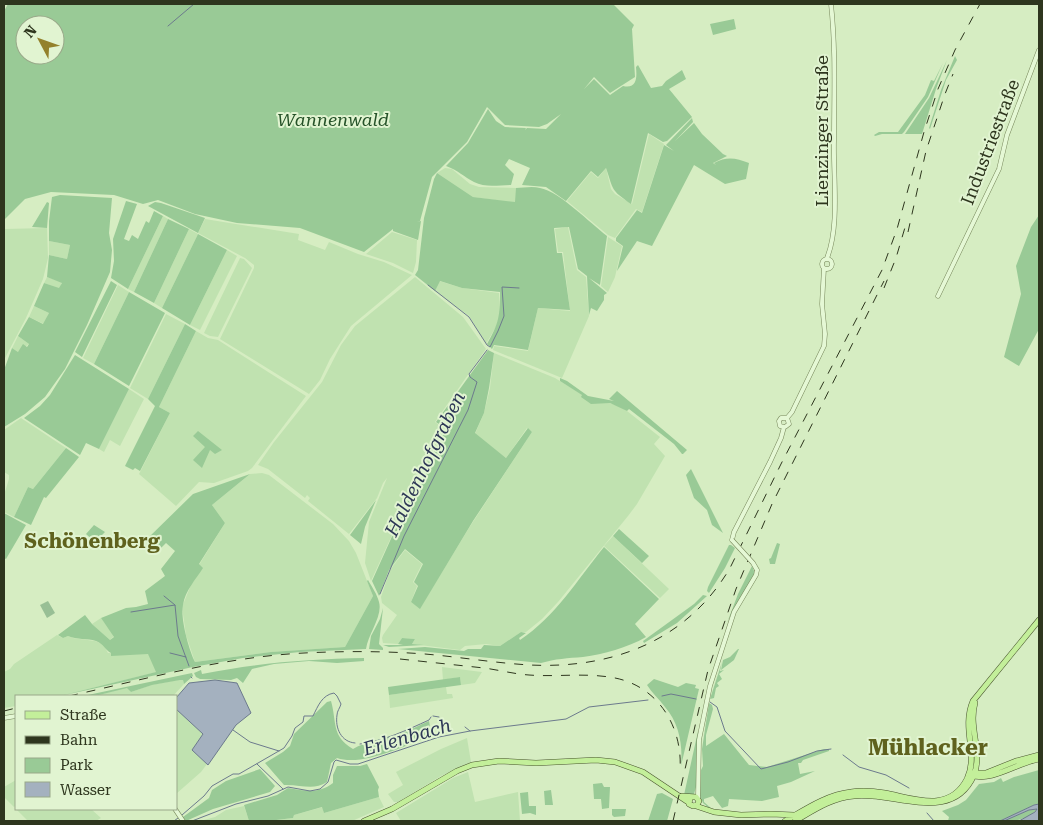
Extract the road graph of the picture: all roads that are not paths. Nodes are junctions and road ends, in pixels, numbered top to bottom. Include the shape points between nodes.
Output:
1 (831, 4) edge
2 (1039, 50) edge
3 (827, 258) junction
4 (824, 268) junction
5 (938, 296) dead end
6 (787, 418) junction
7 (784, 427) junction
8 (1039, 620) edge
9 (970, 727) junction
10 (1039, 755) edge
11 (1039, 759) edge
12 (977, 765) junction
13 (973, 774) junction
14 (985, 775) junction
15 (969, 786) junction
16 (694, 800) junction
17 (826, 801) junction
18 (176, 810) edge
19 (799, 813) junction
20 (778, 814) junction
21 (183, 821) edge
22 (364, 821) edge
23 (784, 821) edge
24 (795, 821) edge

1 - 3 street, Lienzinger Straße via 835,53 834,229
2 - 5 street, Industriestraße via 998,169
3 - 4 street, Lienzinger Straße via 821,263
3 - 4 street, Lienzinger Straße via 832,265
4 - 6 street via 824,346
6 - 7 street via 789,424
6 - 7 street via 779,419 779,424
7 - 16 street, bridge via 732,540 757,572 736,607 710,686 700,731 698,785
8 - 9 main road via 980,691
9 - 12 main road
9 - 13 main road
10 - 14 main road
11 - 14 main road
12 - 13 main road
12 - 14 main road
13 - 14 main road
13 - 15 main road
13 - 17 main road via 958,791 934,802 865,791 844,793
14 - 15 main road
15 - 17 main road via 952,801 932,807 869,795
16 - 20 main road via 709,811 741,815
16 - 22 main road via 637,769 605,760 499,761 472,765
17 - 19 main road
17 - 24 main road
18 - 21 street
19 - 20 main road via 790,816
19 - 23 main road
20 - 23 main road

